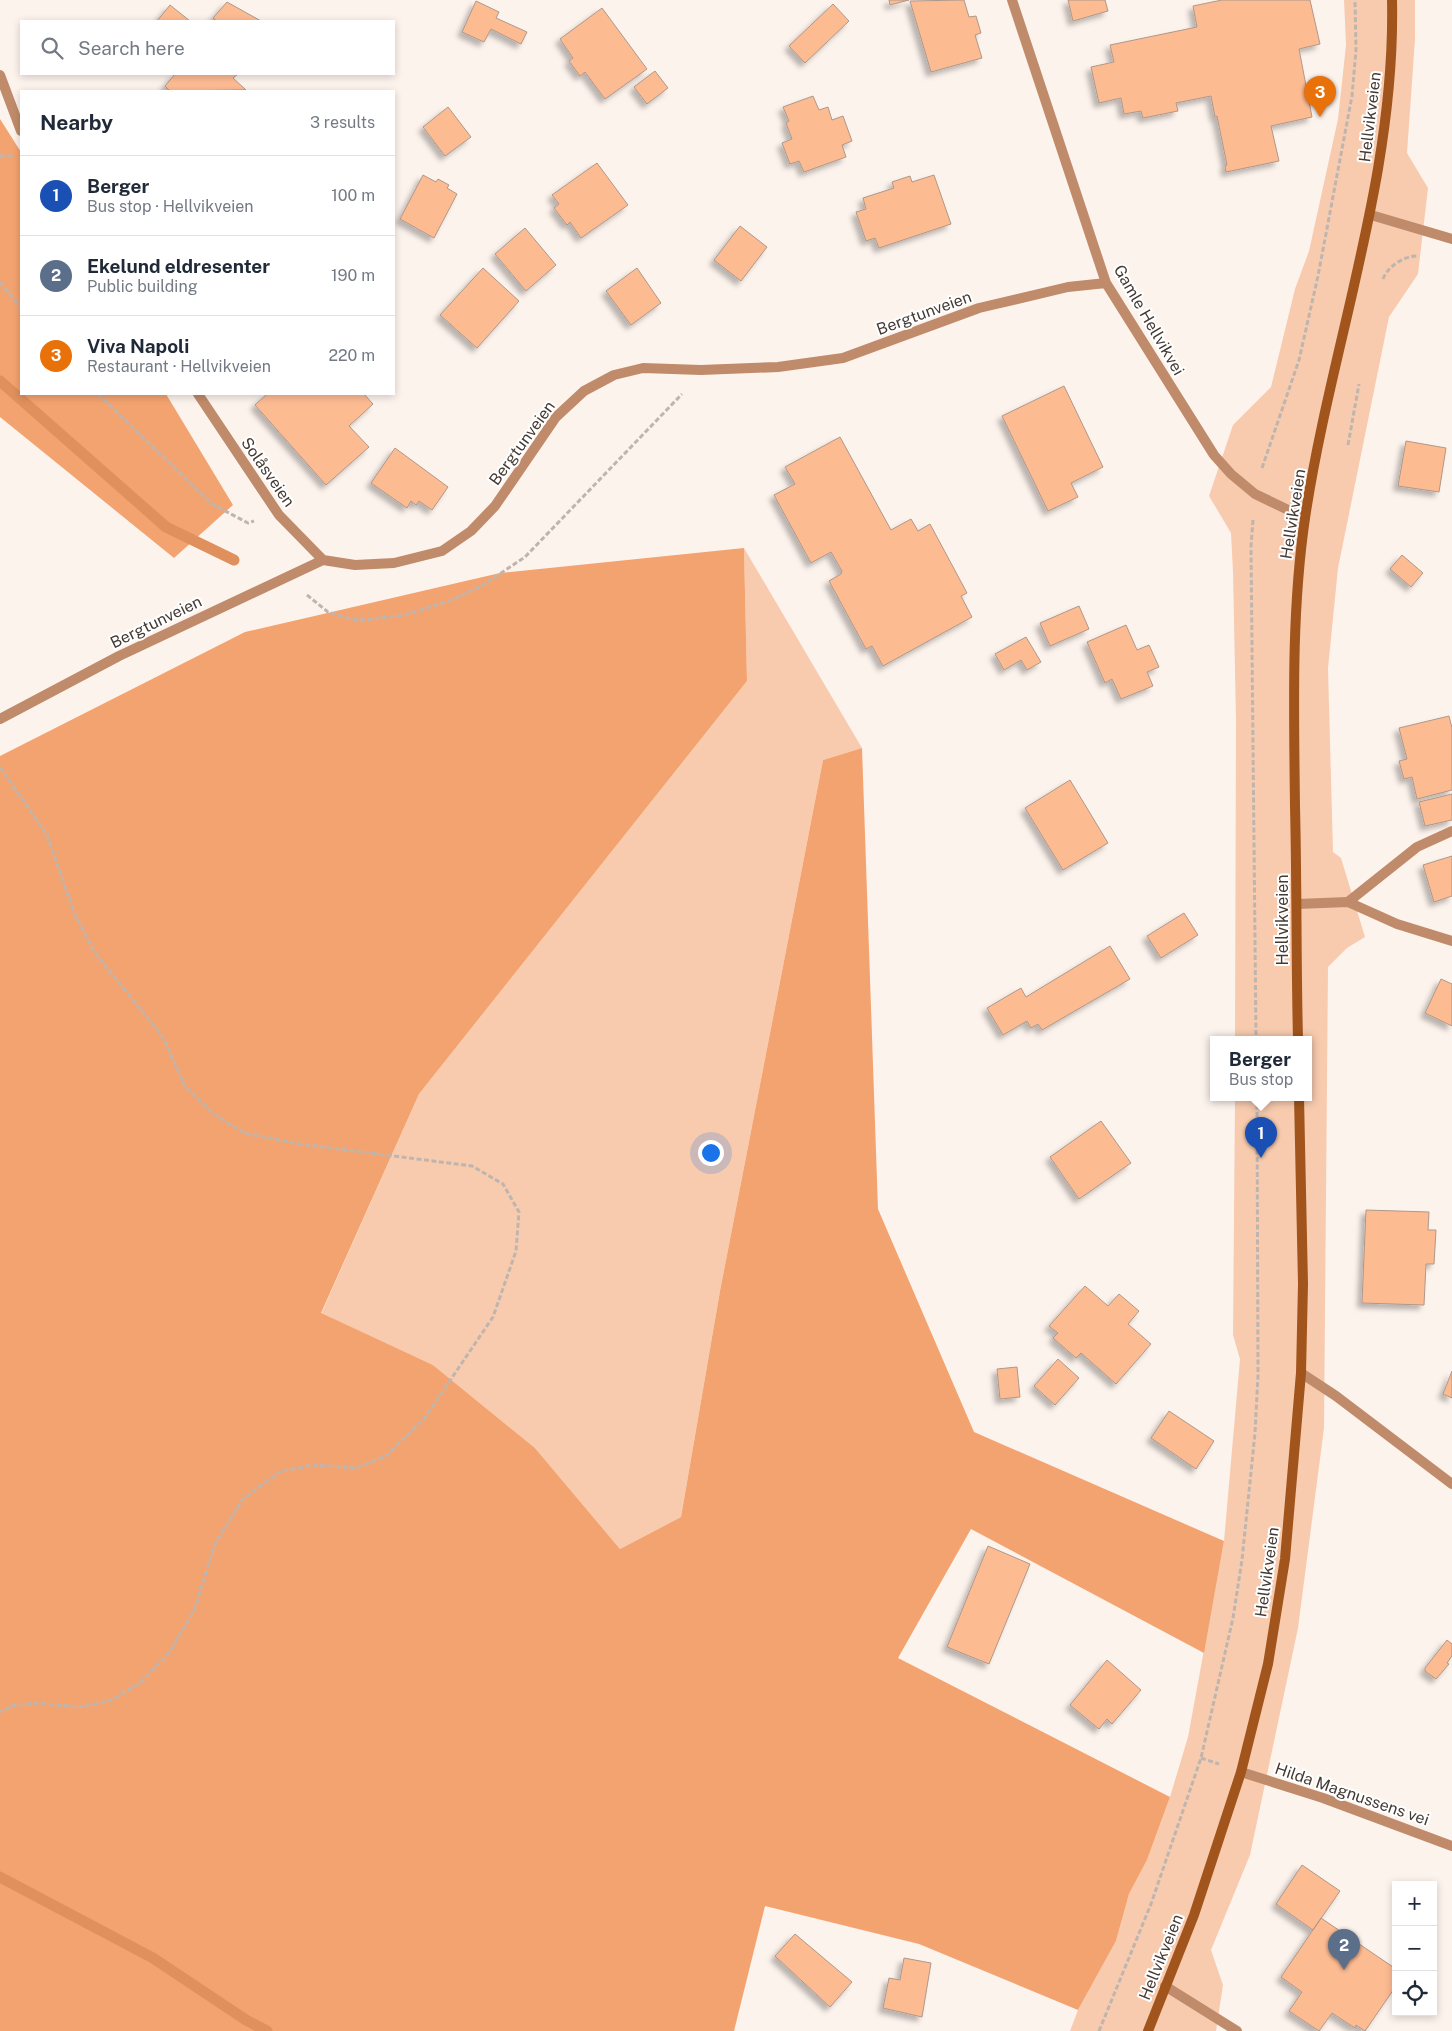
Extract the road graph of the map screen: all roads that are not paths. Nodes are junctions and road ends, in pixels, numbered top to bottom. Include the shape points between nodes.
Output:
1 (1012, 0) edge
2 (1392, 0) edge
3 (0, 75) edge
4 (20, 128) edge
5 (1371, 215) junction
6 (1452, 240) edge
7 (1106, 284) junction
8 (199, 395) edge
9 (1305, 518) junction
10 (323, 560) junction
11 (0, 719) edge
12 (1452, 831) edge
13 (1348, 902) junction
14 (1297, 904) junction
15 (1452, 941) edge
16 (1298, 1036) edge
17 (1299, 1101) edge
18 (1301, 1373) junction
19 (1452, 1484) edge
20 (1241, 1772) junction
21 (1452, 1846) edge
22 (1165, 1986) junction
23 (1148, 2031) edge
24 (1237, 2031) edge

1 - 7 street, Gamle Hellvikvei
2 - 5 main road, Hellvikveien via 1393,45 1381,158
3 - 4 street
5 - 6 street
5 - 9 main road, Hellvikveien
7 - 9 street, Gamle Hellvikvei via 1214,455 1256,494
7 - 10 street, Bergtunveien via 1068,287 979,308 843,358 778,367 643,368 614,375 584,391 556,417 496,506 471,531 442,551 394,563 355,565
8 - 10 street, Solåsveien via 279,516
9 - 14 main road, Hellvikveien via 1295,628
10 - 11 street, Bergtunveien via 119,656
12 - 13 street via 1417,847
13 - 14 street
13 - 15 street via 1397,924
14 - 16 main road, Hellvikveien
17 - 18 main road, Hellvikveien
18 - 19 street
18 - 20 main road, Hellvikveien via 1286,1559 1268,1664
20 - 21 street, Hilda Magnussens vei via 1323,1798
20 - 22 main road, Hellvikveien via 1194,1915
22 - 23 main road, Hellvikveien
22 - 24 street

